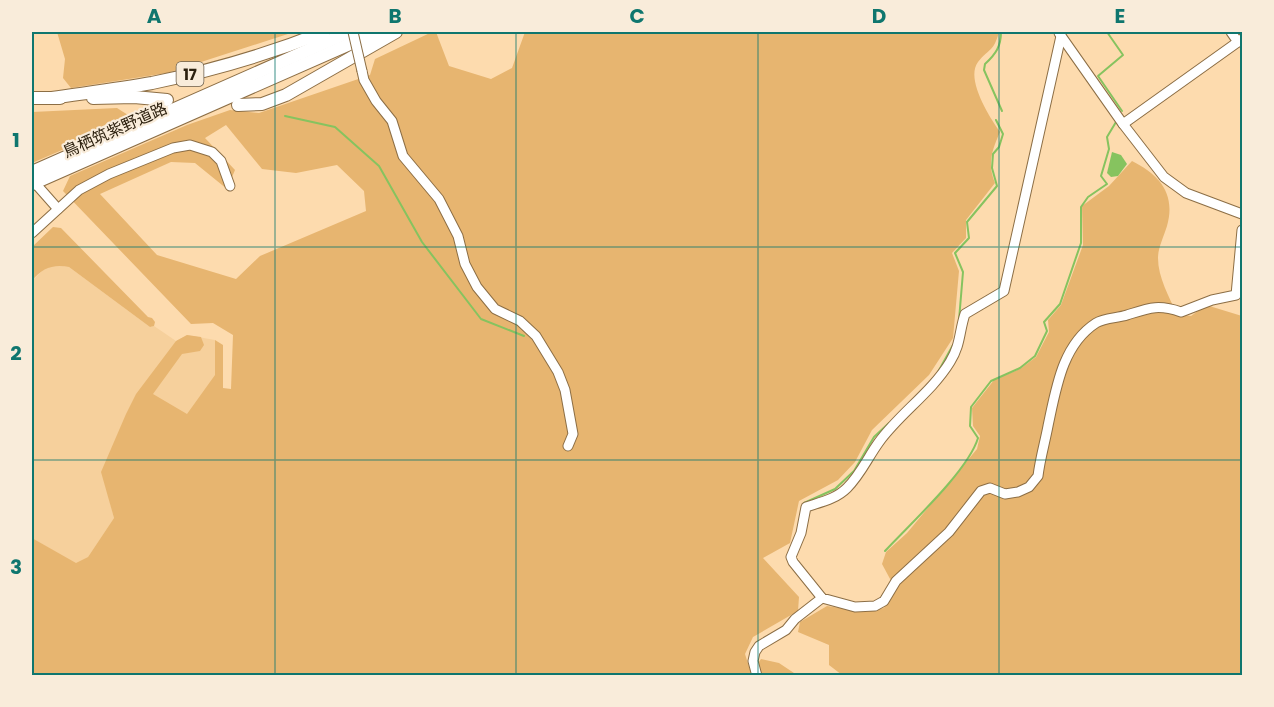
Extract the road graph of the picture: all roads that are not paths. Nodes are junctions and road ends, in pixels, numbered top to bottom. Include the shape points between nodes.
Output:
1 (324, 32) edge
2 (352, 32) edge
3 (377, 32) edge
4 (396, 32) edge
5 (1231, 32) edge
6 (1059, 34) edge
7 (1240, 41) edge
8 (32, 98) edge
9 (52, 98) junction
10 (166, 100) dead end
11 (238, 105) dead end
12 (1123, 124) junction
13 (33, 180) edge
14 (230, 186) dead end
15 (58, 208) junction
16 (1242, 214) edge
17 (1242, 230) edge
18 (32, 233) edge
19 (568, 446) dead end
20 (822, 598) junction
21 (757, 675) edge

1 - 9 main road, 17 via 194,73
2 - 13 main road, 鳥栖筑紫野道路 / 17
2 - 19 street, bridge via 364,80 392,122 404,156 439,199 477,287 495,309 520,321 536,336 558,372 573,434
3 - 13 main road, 鳥栖筑紫野道路 / 17
4 - 11 main road via 286,95 262,104
5 - 7 street
6 - 12 street
6 - 20 street via 1004,291 965,314 961,340 951,362 879,441 859,475 836,496 806,507 791,557
7 - 12 street
8 - 9 main road, 17
9 - 10 main road, 17
12 - 16 street via 1164,177 1186,193
13 - 15 street
14 - 15 street via 221,161 212,152 190,146 172,148 109,174 79,190
15 - 18 street
17 - 20 street via 1236,295 1181,312 1152,306 1099,321 1084,332 1063,365 1038,476 1029,487 1005,494 990,488 981,491 949,532 875,606 855,607
20 - 21 street via 786,630 759,646 753,661

